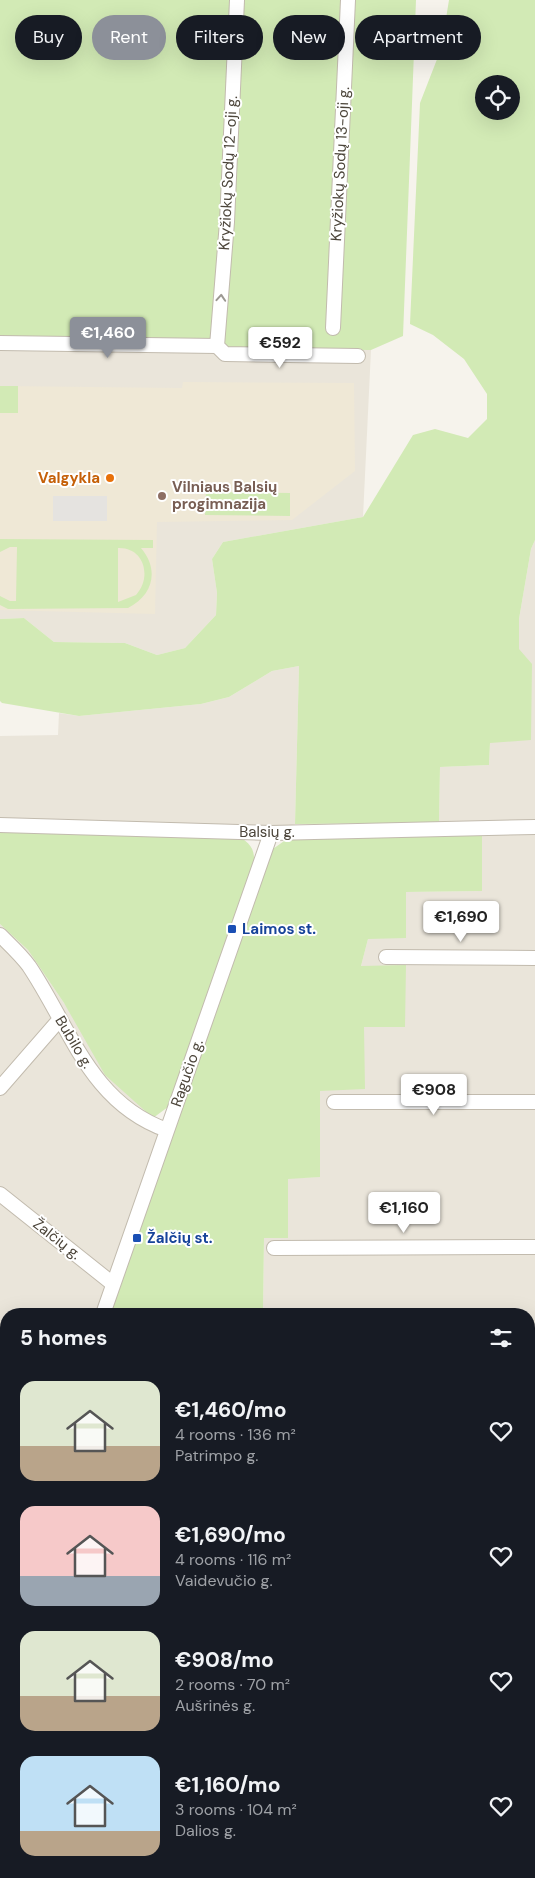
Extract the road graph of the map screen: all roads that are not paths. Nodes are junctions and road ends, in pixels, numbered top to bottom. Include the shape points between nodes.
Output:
1 (237, 0) edge
2 (348, 0) edge
3 (333, 328) dead end
4 (0, 343) edge
5 (217, 346) junction
6 (358, 356) dead end
7 (0, 826) edge
8 (535, 827) edge
9 (271, 833) junction
10 (0, 935) edge
11 (386, 956) dead end
12 (535, 958) edge
13 (60, 1019) junction
14 (0, 1088) edge
15 (334, 1102) dead end
16 (535, 1102) edge
17 (167, 1130) junction
18 (0, 1194) edge
19 (274, 1248) dead end
20 (535, 1248) edge
21 (114, 1284) junction
22 (105, 1308) edge

5 -> 1 street, Kryžiokų Sodų 12-oji g. via 227,222
2 - 3 street, Kryžiokų Sodų 13-oji g.
4 - 5 street
5 - 6 street via 226,354
7 - 9 street, Balsių g.
8 - 9 street, Balsių g.
9 - 17 street, Ragučio g.
10 - 13 street, Bubilo g. via 27,964
11 - 12 street
13 - 14 street
13 - 17 street, Bubilo g. via 87,1068 104,1087 140,1118
15 - 16 street
17 - 21 street, Ragučio g.
18 - 21 street, Žalčių g.
19 - 20 street
21 - 22 street, Ragučio g.

